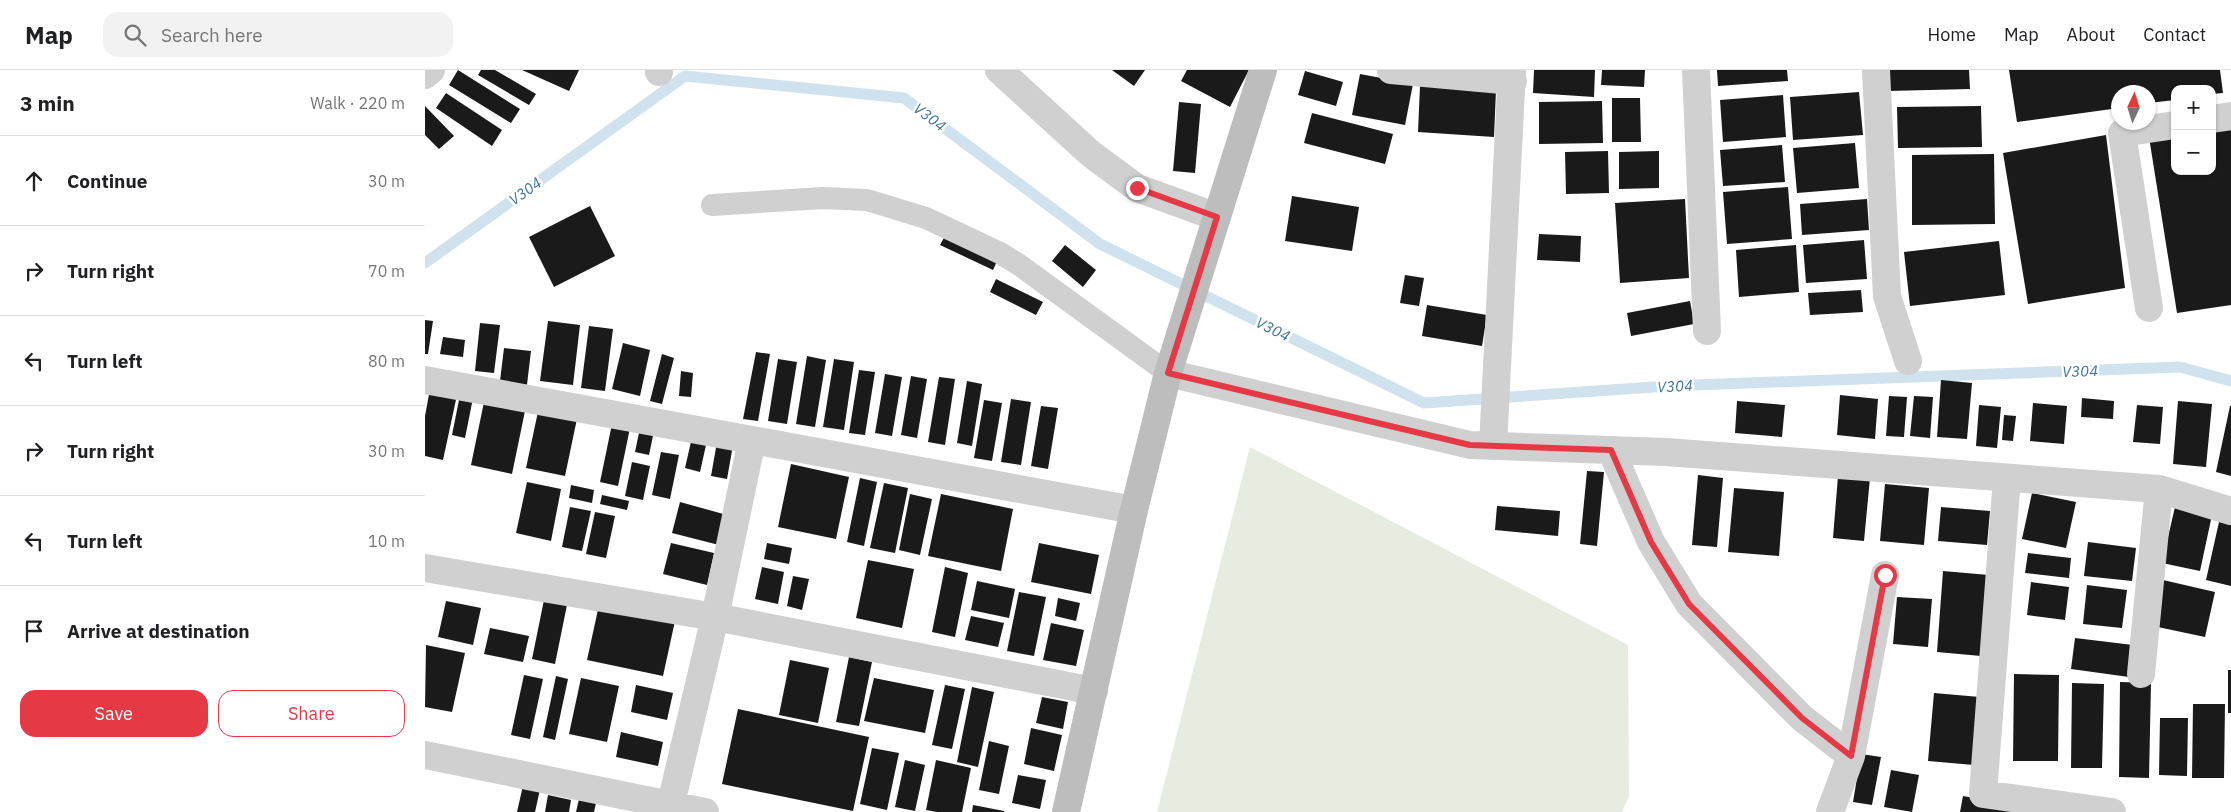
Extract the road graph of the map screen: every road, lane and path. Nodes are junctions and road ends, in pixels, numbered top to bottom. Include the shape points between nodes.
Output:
1 (431, 70) edge
2 (999, 70) edge
3 (1263, 70) edge
4 (1391, 70) edge
5 (1696, 70) edge
6 (1877, 70) edge
7 (425, 75) edge
8 (1513, 75) edge
9 (2231, 116) edge
10 (2216, 118) edge
11 (2171, 126) edge
12 (711, 205) dead end
13 (1214, 226) junction
14 (2149, 308) dead end
15 (1707, 332) dead end
16 (1908, 360) dead end
17 (1168, 373) junction
18 (425, 380) edge
19 (752, 440) junction
20 (1493, 446) junction
21 (1611, 450) junction
22 (2007, 478) junction
23 (2159, 489) junction
24 (1134, 510) junction
25 (2231, 511) edge
26 (425, 568) edge
27 (1885, 575) dead end
28 (715, 617) junction
29 (2141, 674) dead end
30 (1094, 691) junction
31 (425, 755) edge
32 (1851, 756) junction
33 (669, 808) edge
34 (705, 812) edge
35 (1066, 812) edge
36 (1830, 812) edge
37 (2112, 812) edge

1 - 7 street
2 - 13 street via 1091,154 1137,188
3 - 13 street
4 - 8 street
5 - 15 street
6 - 16 street via 1887,296
8 - 20 street
9 - 10 street
11 - 14 street via 2122,133
12 - 17 lane via 823,198 867,200 926,218 1018,264
13 - 17 street
17 - 20 street via 1470,445
17 - 24 street
18 - 19 street
19 - 24 street
19 - 28 street
20 - 21 street
21 - 22 street
21 - 32 street via 1651,542 1689,604 1802,718
22 - 23 street
22 - 37 street via 1983,794
23 - 25 street
23 - 29 street
24 - 30 street
26 - 28 street
27 - 32 street
28 - 30 street
28 - 33 street
30 - 35 street
31 - 33 street
32 - 36 street
33 - 34 street

